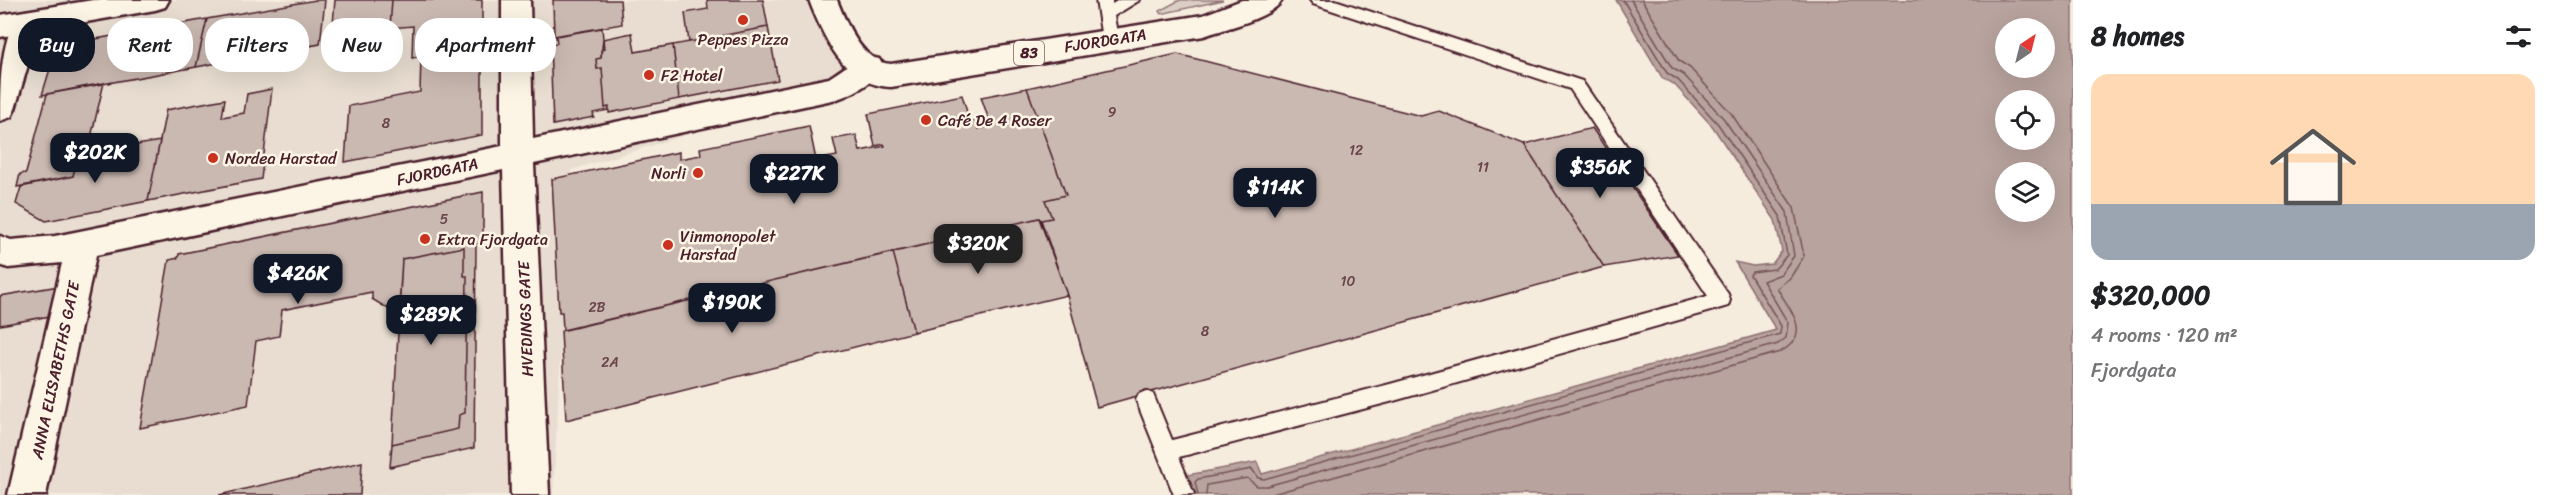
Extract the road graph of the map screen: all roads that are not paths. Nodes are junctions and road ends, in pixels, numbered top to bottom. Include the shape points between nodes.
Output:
1 (155, 0) edge
2 (516, 0) edge
3 (823, 0) edge
4 (1132, 0) edge
5 (1268, 0) edge
6 (1318, 0) edge
7 (1107, 18) edge
8 (13, 24) edge
9 (869, 67) junction
10 (0, 109) edge
11 (519, 154) junction
12 (82, 244) junction
13 (0, 250) edge
14 (1146, 400) dead end
15 (1166, 451) junction
16 (1184, 494) edge
17 (27, 495) edge
18 (530, 495) edge

1 - 8 main road
2 - 11 main road, HVEDINGS GATE
3 - 9 main road, FJORDGATA / 83 via 845,46
4 - 7 lane
5 - 7 main road, FJORDGATA / 83 via 1204,24
6 - 15 lane via 1576,85 1721,300
7 - 9 main road, FJORDGATA / 83 via 909,74 884,75
8 - 10 main road
9 - 11 main road, FJORDGATA via 837,88
11 - 12 main road, FJORDGATA
11 - 18 main road, HVEDINGS GATE
12 - 13 main road, FJORDGATA via 8,254
12 - 17 main road, ANNA ELISABETHS GATE
14 - 15 lane
15 - 16 lane

